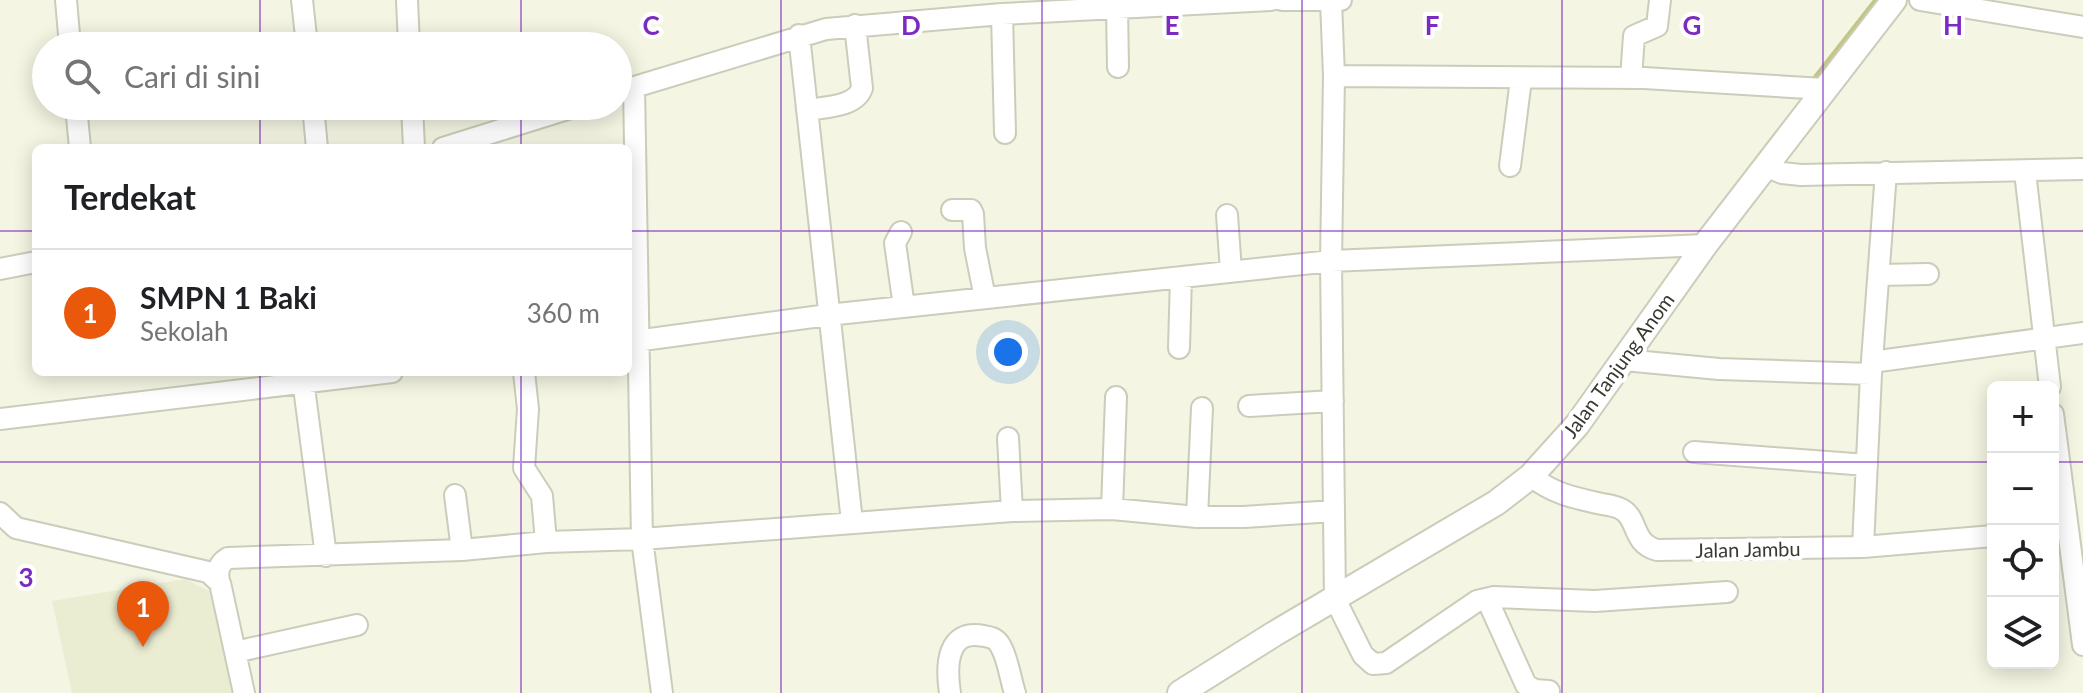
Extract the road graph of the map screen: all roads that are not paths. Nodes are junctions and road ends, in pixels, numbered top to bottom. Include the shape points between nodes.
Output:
1 (66, 0) edge
2 (302, 0) edge
3 (407, 0) edge
4 (1271, 0) edge
5 (1282, 0) edge
6 (1327, 0) edge
7 (1341, 0) edge
8 (1660, 0) edge
9 (1894, 0) edge
10 (1920, 0) edge
11 (1183, 3) edge
12 (1117, 8) junction
13 (1002, 14) junction
14 (855, 25) junction
15 (2083, 27) edge
16 (69, 32) edge
17 (305, 32) edge
18 (408, 32) edge
19 (799, 35) junction
20 (1118, 67) dead end
21 (1334, 76) junction
22 (1631, 78) junction
23 (1521, 79) junction
24 (632, 88) edge
25 (1824, 89) junction
26 (807, 110) junction
27 (77, 120) edge
28 (314, 120) edge
29 (413, 120) edge
30 (538, 120) edge
31 (627, 120) edge
32 (1005, 133) dead end
33 (80, 144) edge
34 (317, 144) edge
35 (414, 144) edge
36 (472, 144) edge
37 (627, 144) edge
38 (1510, 166) dead end
39 (1765, 166) junction
40 (2083, 169) edge
41 (1886, 172) junction
42 (2025, 172) junction
43 (952, 210) dead end
44 (1227, 215) dead end
45 (901, 232) dead end
46 (1705, 245) junction
47 (1331, 261) junction
48 (32, 263) edge
49 (0, 269) edge
50 (1231, 271) junction
51 (1928, 274) dead end
52 (1879, 275) junction
53 (1181, 277) junction
54 (985, 298) junction
55 (904, 307) junction
56 (828, 315) junction
57 (2083, 333) edge
58 (2044, 338) junction
59 (632, 341) edge
60 (1179, 348) dead end
61 (1624, 360) junction
62 (1872, 368) junction
63 (333, 376) edge
64 (524, 376) edge
65 (303, 378) edge
66 (2049, 381) edge
67 (1116, 397) dead end
68 (1333, 401) junction
69 (1249, 406) dead end
70 (1202, 408) dead end
71 (0, 419) edge
72 (1008, 438) dead end
73 (1694, 452) dead end
74 (2058, 453) edge
75 (1867, 465) junction
76 (1531, 476) junction
77 (455, 495) dead end
78 (1112, 509) junction
79 (1012, 511) junction
80 (1334, 511) junction
81 (0, 513) edge
82 (1197, 517) junction
83 (852, 522) junction
84 (2067, 529) edge
85 (1987, 537) edge
86 (642, 539) junction
87 (546, 542) junction
88 (1863, 547) junction
89 (462, 550) junction
90 (326, 556) junction
91 (219, 581) junction
92 (1727, 592) dead end
93 (1335, 599) junction
94 (1487, 599) junction
95 (357, 625) dead end
96 (2083, 645) edge
97 (235, 652) junction
98 (1212, 684) edge
99 (1549, 691) dead end
100 (244, 693) edge
101 (662, 693) edge
102 (950, 693) edge
103 (1015, 693) edge
104 (1180, 693) edge

1 - 16 street
2 - 17 street
3 - 18 street
4 - 11 street
5 - 6 street
6 - 7 street
6 - 21 street
8 - 22 street via 1657,26 1634,36
9 - 25 main road, Jalan Tanjung Anom
10 - 15 street
11 - 12 street
12 - 13 street
12 - 20 street
13 - 14 street
13 - 32 street
14 - 19 street
14 - 26 street via 860,95
19 - 24 street
19 - 26 street
21 - 23 street
21 - 47 street
22 - 23 street
22 - 25 street
23 - 38 street
25 - 39 main road, Jalan Tanjung Anom
26 - 56 street
27 - 33 street
28 - 34 street
29 - 35 street
30 - 36 street
31 - 37 street
39 - 41 street via 1801,175
39 - 46 main road, Jalan Tanjung Anom
40 - 42 street
41 - 42 street
41 - 52 street
42 - 58 street
43 - 54 street via 973,214
44 - 50 street
45 - 55 street via 895,243
46 - 47 street
46 - 61 main road, Jalan Tanjung Anom
47 - 50 street
47 - 68 street
48 - 49 street
50 - 53 street
51 - 52 street
52 - 62 street
53 - 54 street
53 - 60 street
54 - 55 street
55 - 56 street
56 - 59 street
56 - 83 street
57 - 58 street
58 - 62 street
58 - 66 street
59 - 86 street
61 - 62 street via 1719,369
61 - 76 main road, Jalan Tanjung Anom
62 - 75 street
63 - 65 street
64 - 87 street via 524,468 542,496
65 - 71 street
65 - 90 street
67 - 78 street
68 - 69 street
68 - 80 street
70 - 82 street
72 - 79 street
73 - 75 street
74 - 84 street
75 - 88 street
76 - 88 street, Jalan Jambu via 1559,494 1621,508 1647,548
76 - 93 main road, Jalan Tanjung Anom via 1496,503
77 - 89 street
78 - 79 street
78 - 82 street
79 - 83 street
80 - 82 street
80 - 93 street
81 - 91 street via 16,528 202,569
83 - 86 street
84 - 96 street
85 - 88 street, Jalan Jambu
86 - 87 street
86 - 101 street
87 - 89 street
89 - 90 street
90 - 91 street via 228,558 218,570
91 - 97 street
92 - 94 street via 1576,601
93 - 94 street via 1363,655 1373,664 1386,663
93 - 98 main road, Jalan Tanjung Anom via 1274,634
94 - 99 street via 1526,685
95 - 97 street
97 - 100 street
98 - 104 main road, Jalan Tanjung Anom
102 - 103 street via 952,647 977,635 1000,645

